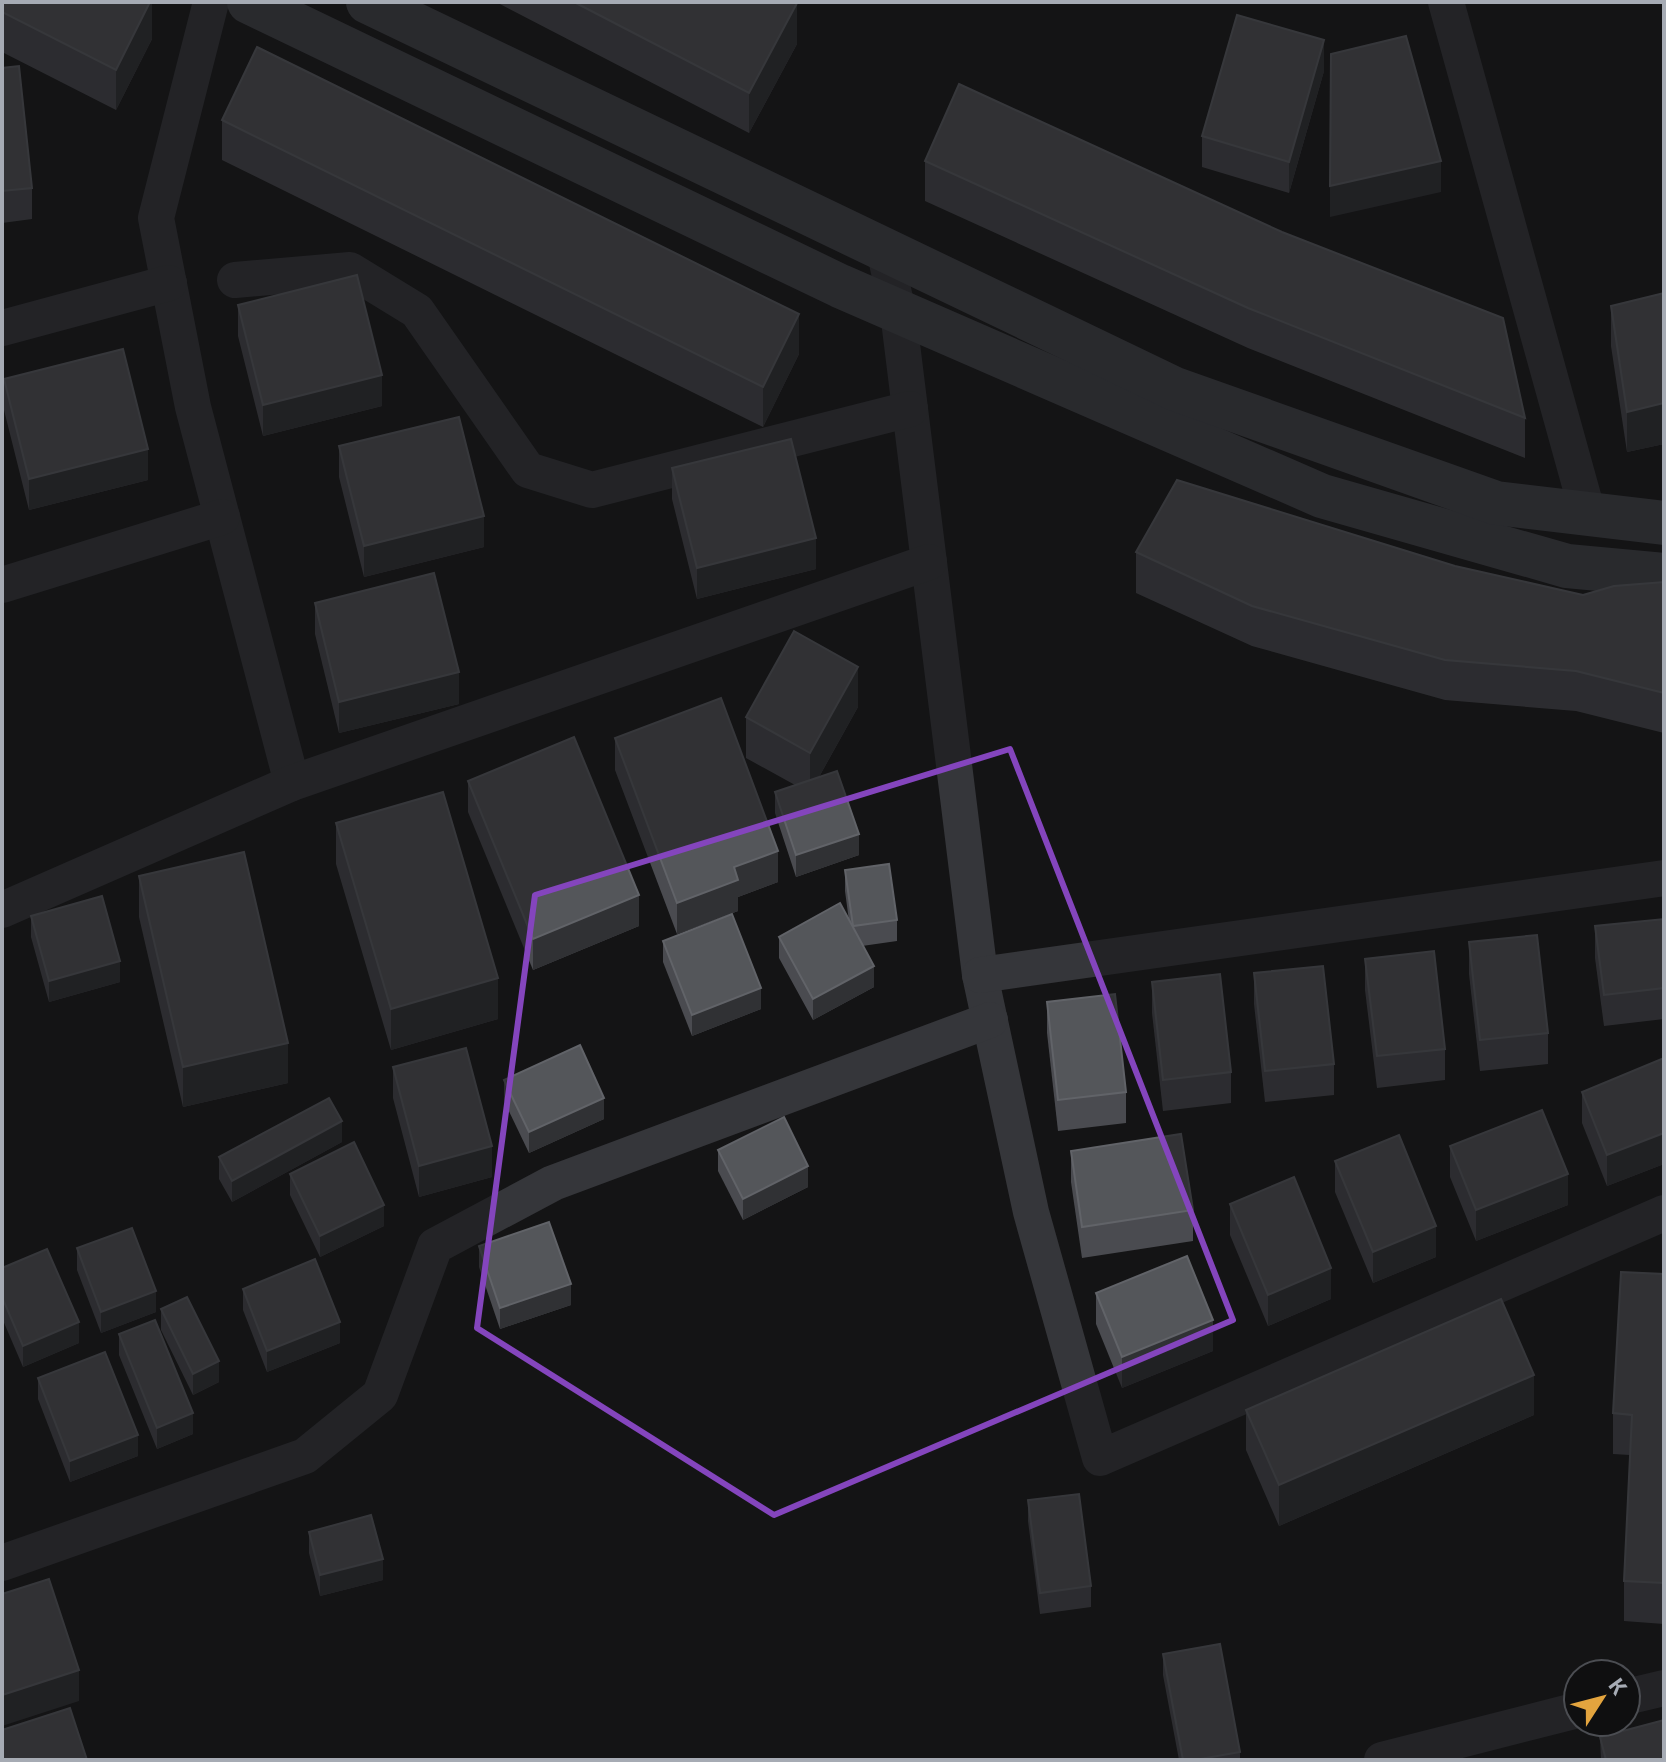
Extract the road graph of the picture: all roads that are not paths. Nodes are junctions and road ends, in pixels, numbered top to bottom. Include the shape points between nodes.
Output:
1 (211, 2) edge
2 (249, 2) edge
3 (368, 2) edge
4 (1446, 2) edge
5 (884, 249) junction
6 (235, 280) dead end
7 (169, 283) junction
8 (898, 312) junction
9 (2, 328) edge
10 (910, 409) junction
11 (1588, 514) junction
12 (222, 517) junction
13 (1664, 523) edge
14 (929, 562) junction
15 (1664, 575) edge
16 (2, 585) edge
17 (292, 783) junction
18 (1664, 878) edge
19 (2, 910) edge
20 (980, 975) junction
21 (990, 1020) junction
22 (1664, 1213) edge
23 (2, 1563) edge
24 (1664, 1688) edge
25 (1642, 1693) edge
26 (1562, 1714) edge
27 (1382, 1760) edge

1 - 7 street via 156,218
2 - 8 main road
3 - 5 main road
4 - 11 street
5 - 8 street
5 - 11 main road via 1175,389 1496,503
6 - 10 street via 350,270 417,311 528,470 592,490
7 - 9 street
7 - 12 street
8 - 10 street
8 - 15 main road via 1322,496 1567,566
10 - 14 street
11 - 13 main road
12 - 16 street
12 - 17 street
14 - 17 street
14 - 20 street
17 - 19 street
18 - 20 street
20 - 21 street
21 - 22 street via 1031,1212 1100,1458
21 - 23 street via 553,1183 435,1246 380,1395 305,1456
24 - 25 street
26 - 27 street

